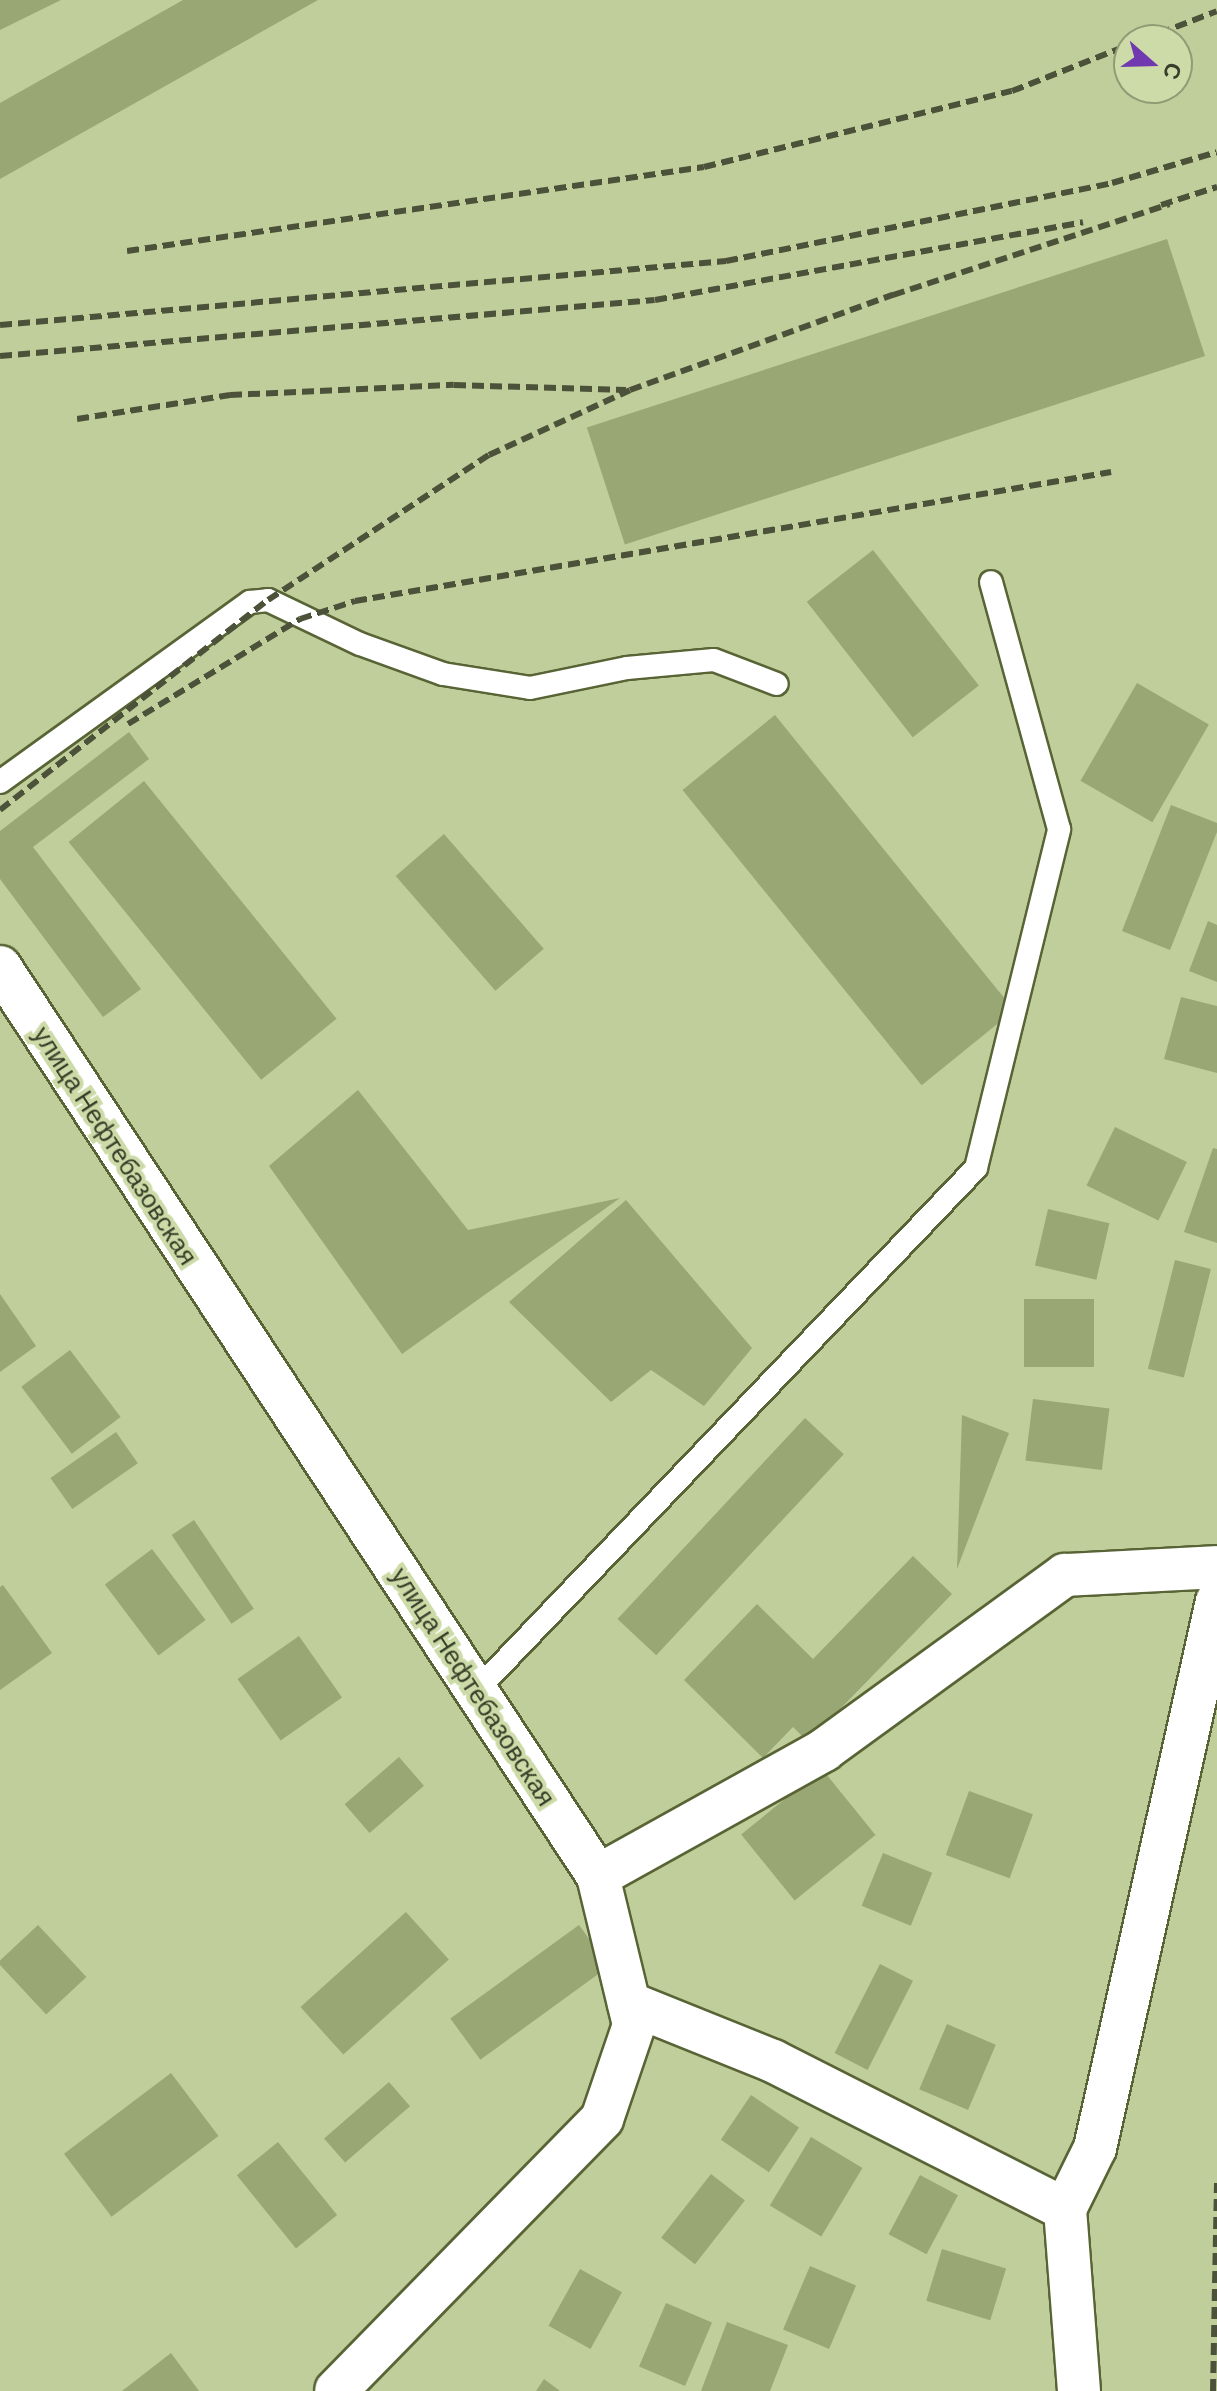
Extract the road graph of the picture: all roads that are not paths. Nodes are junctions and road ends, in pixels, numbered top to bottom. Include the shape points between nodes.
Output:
1 (991, 582) dead end
2 (777, 684) dead end
3 (0, 782) edge
4 (0, 967) edge
5 (1217, 1567) edge
6 (1217, 1601) edge
7 (477, 1690) junction
8 (598, 1876) junction
9 (629, 2003) junction
10 (1065, 2209) junction
11 (336, 2391) edge
12 (1079, 2391) edge

1 - 7 lane via 1059,829 976,1168
2 - 3 lane via 714,660 627,668 530,688 443,674 336,634 268,600 250,602
4 - 7 street, улица Нефтебазовская
5 - 8 street via 1065,1575 824,1750
6 - 10 street via 1095,2148
7 - 8 street, улица Нефтебазовская
8 - 9 street, улица Нефтебазовская
9 - 10 street via 773,2061
9 - 11 street, улица Нефтебазовская via 634,2025 602,2119
10 - 12 street

